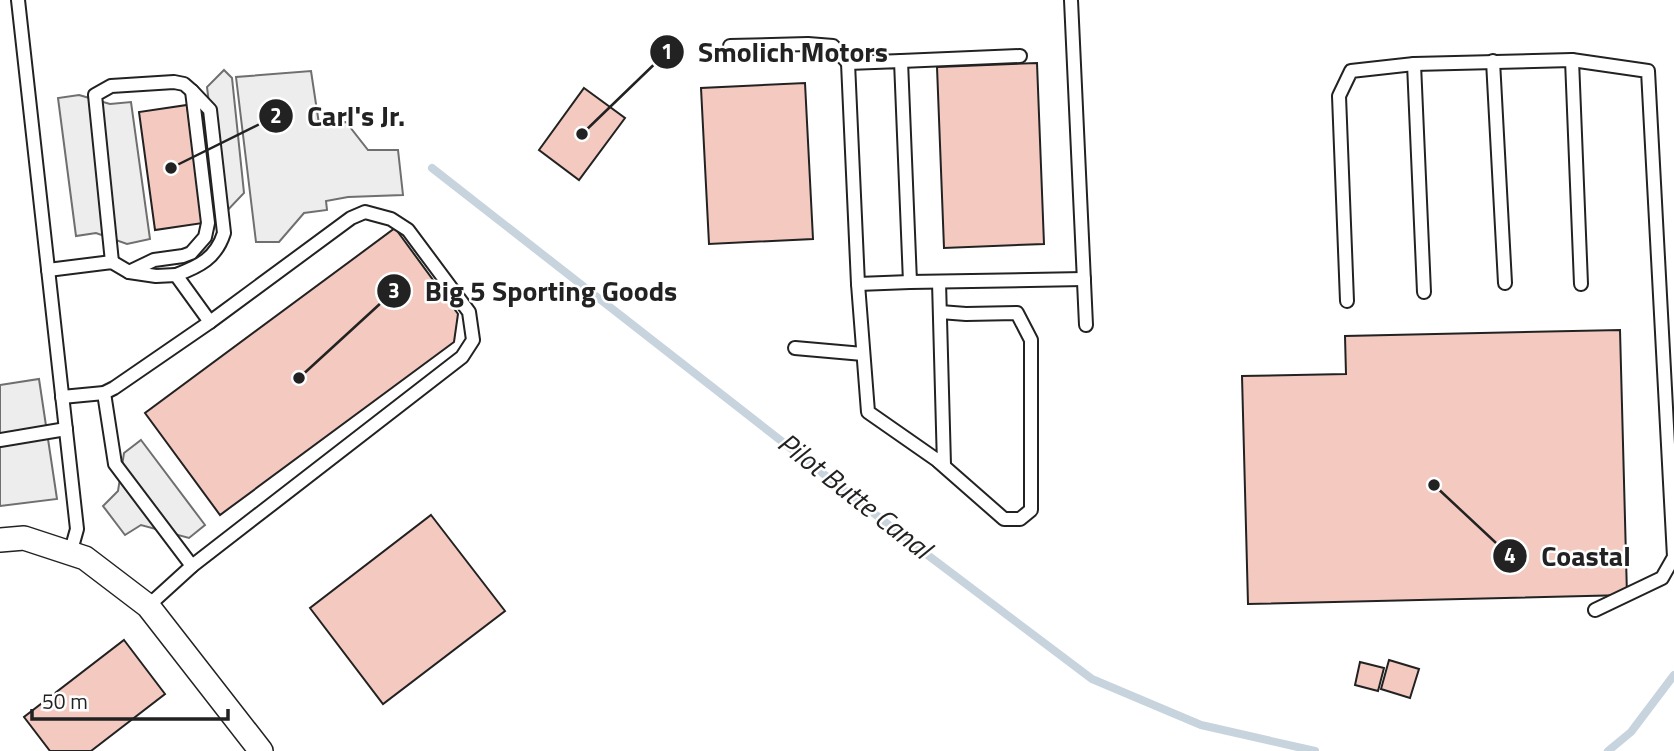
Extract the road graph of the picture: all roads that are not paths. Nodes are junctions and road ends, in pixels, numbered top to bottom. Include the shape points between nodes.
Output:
1 (18, 0) edge
2 (1070, 0) edge
3 (730, 46) dead end
4 (1020, 56) dead end
5 (1573, 60) junction
6 (901, 61) junction
7 (1493, 61) junction
8 (848, 63) junction
9 (1413, 64) junction
10 (192, 91) junction
11 (112, 262) junction
12 (48, 270) junction
13 (129, 272) junction
14 (176, 275) junction
15 (1084, 279) junction
16 (910, 282) junction
17 (939, 282) junction
18 (1504, 283) dead end
19 (858, 284) junction
20 (1581, 284) dead end
21 (1424, 292) dead end
22 (1660, 292) junction
23 (1674, 292) edge
24 (1347, 301) dead end
25 (940, 312) junction
26 (210, 322) junction
27 (1086, 325) dead end
28 (795, 348) dead end
29 (863, 354) junction
30 (104, 393) junction
31 (62, 397) junction
32 (66, 429) junction
33 (0, 440) edge
34 (940, 462) junction
35 (0, 540) edge
36 (70, 554) junction
37 (192, 566) junction
38 (148, 606) junction
39 (1595, 610) dead end
40 (261, 751) edge

1 - 12 lane
2 - 15 lane
3 - 8 lane via 833,46
4 - 6 lane
5 - 7 lane
5 - 20 lane
5 - 22 lane via 1648,71
6 - 8 lane
6 - 16 lane
7 - 9 lane
7 - 18 lane
8 - 19 lane
9 - 21 lane
9 - 24 lane via 1352,71 1339,96
10 - 11 lane via 174,82 111,86 95,95
10 - 13 lane via 208,223 205,237 191,253 153,260
10 - 14 lane via 210,110 225,233 209,258
11 - 12 lane
11 - 13 lane
12 - 31 lane
13 - 14 lane
14 - 26 lane
15 - 17 lane
15 - 27 lane
16 - 17 lane
16 - 19 lane
17 - 25 lane
19 - 29 lane
22 - 23 lane
22 - 39 lane via 1674,557 1662,578
25 - 34 lane via 944,465
25 - 34 lane via 1017,313 1031,340 1031,510 1020,519 1004,519
26 - 30 lane
26 - 37 lane via 365,212 391,219 408,230 469,312 473,340 462,357
28 - 29 lane
29 - 34 lane via 868,411
30 - 31 lane
30 - 37 lane via 115,464
31 - 32 lane
32 - 33 lane
32 - 36 lane via 77,529
35 - 36 street via 24,538
36 - 38 street via 85,558
37 - 38 lane
38 - 40 street

